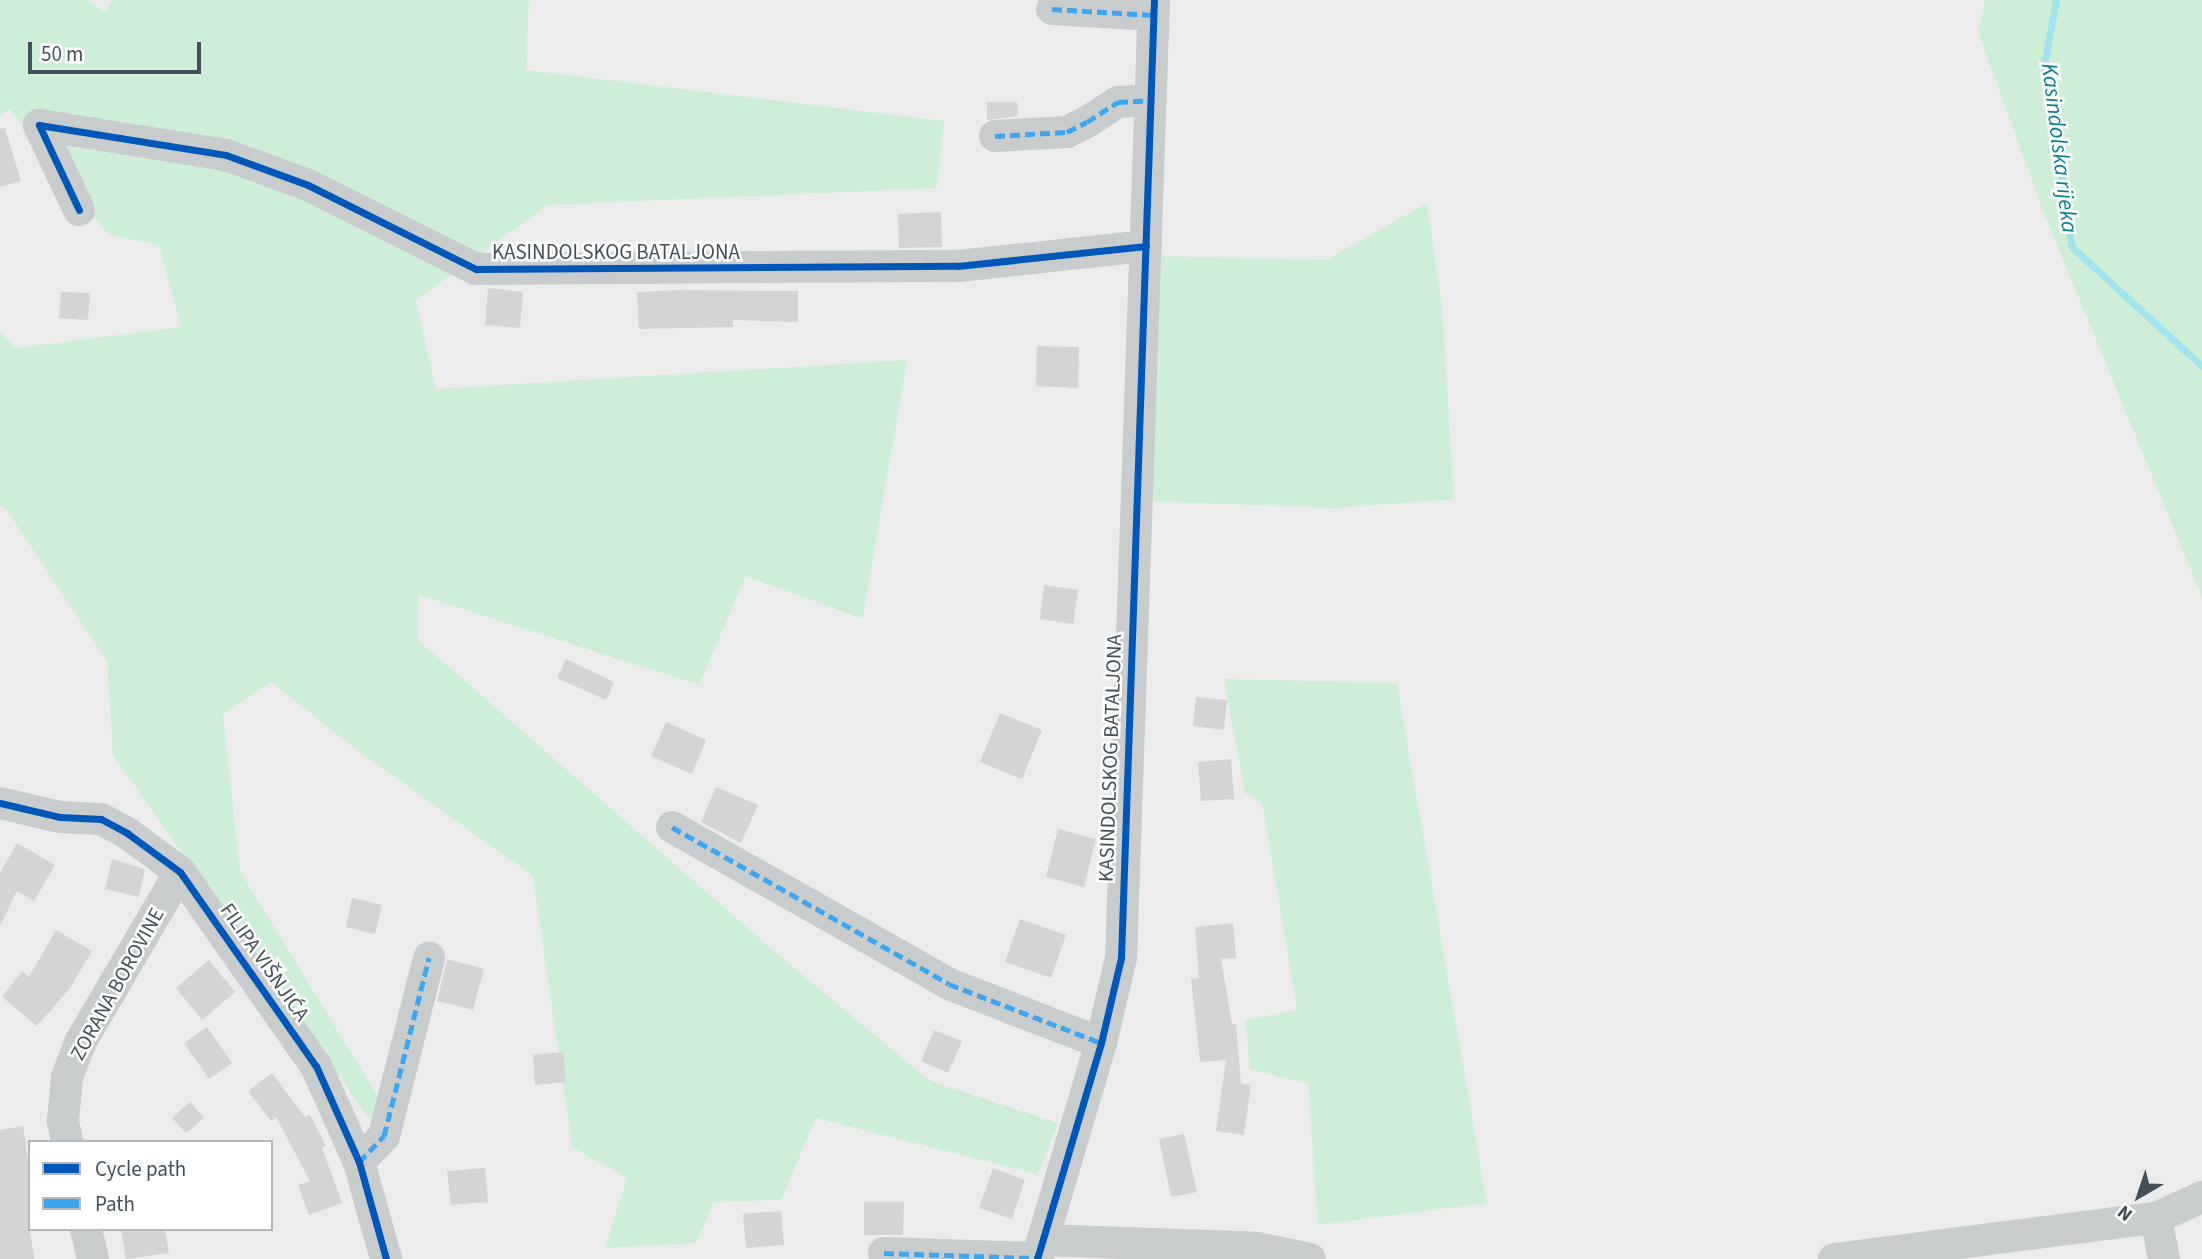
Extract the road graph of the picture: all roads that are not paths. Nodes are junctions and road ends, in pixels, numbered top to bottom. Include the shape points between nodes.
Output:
1 (1154, 8) edge
2 (1052, 9) dead end
3 (1151, 100) junction
4 (995, 136) dead end
5 (79, 210) dead end
6 (1146, 246) junction
7 (0, 803) edge
8 (672, 827) dead end
9 (180, 872) junction
10 (429, 958) dead end
11 (1101, 1044) junction
12 (67, 1140) edge
13 (359, 1162) junction
14 (2202, 1197) edge
15 (2156, 1218) junction
16 (86, 1231) edge
17 (1039, 1252) edge
18 (1962, 1252) edge
19 (884, 1253) dead end
20 (93, 1259) edge
21 (387, 1259) edge
22 (1310, 1259) edge
23 (1834, 1259) edge
24 (2164, 1259) edge

1 - 2 street
1 - 3 street, KASINDOLSKOG BATALJONA
3 - 4 street via 1118,102 1066,132
3 - 6 street, KASINDOLSKOG BATALJONA
5 - 6 street, KASINDOLSKOG BATALJONA via 38,125 226,155 308,185 475,270 958,266
6 - 11 street, KASINDOLSKOG BATALJONA via 1121,958
7 - 9 street, FILIPA VIŠNJIĆA via 60,817 101,819
8 - 11 street via 949,984
9 - 12 street, ZORANA BOROVINE via 81,1041 66,1077
9 - 13 street, FILIPA VIŠNJIĆA via 316,1066
10 - 13 street via 384,1136
11 - 17 street, KASINDOLSKOG BATALJONA
13 - 21 street, FILIPA VIŠNJIĆA
14 - 15 street
15 - 18 street
15 - 24 street
16 - 20 street
17 - 19 street
17 - 22 street via 1256,1248
18 - 23 street

